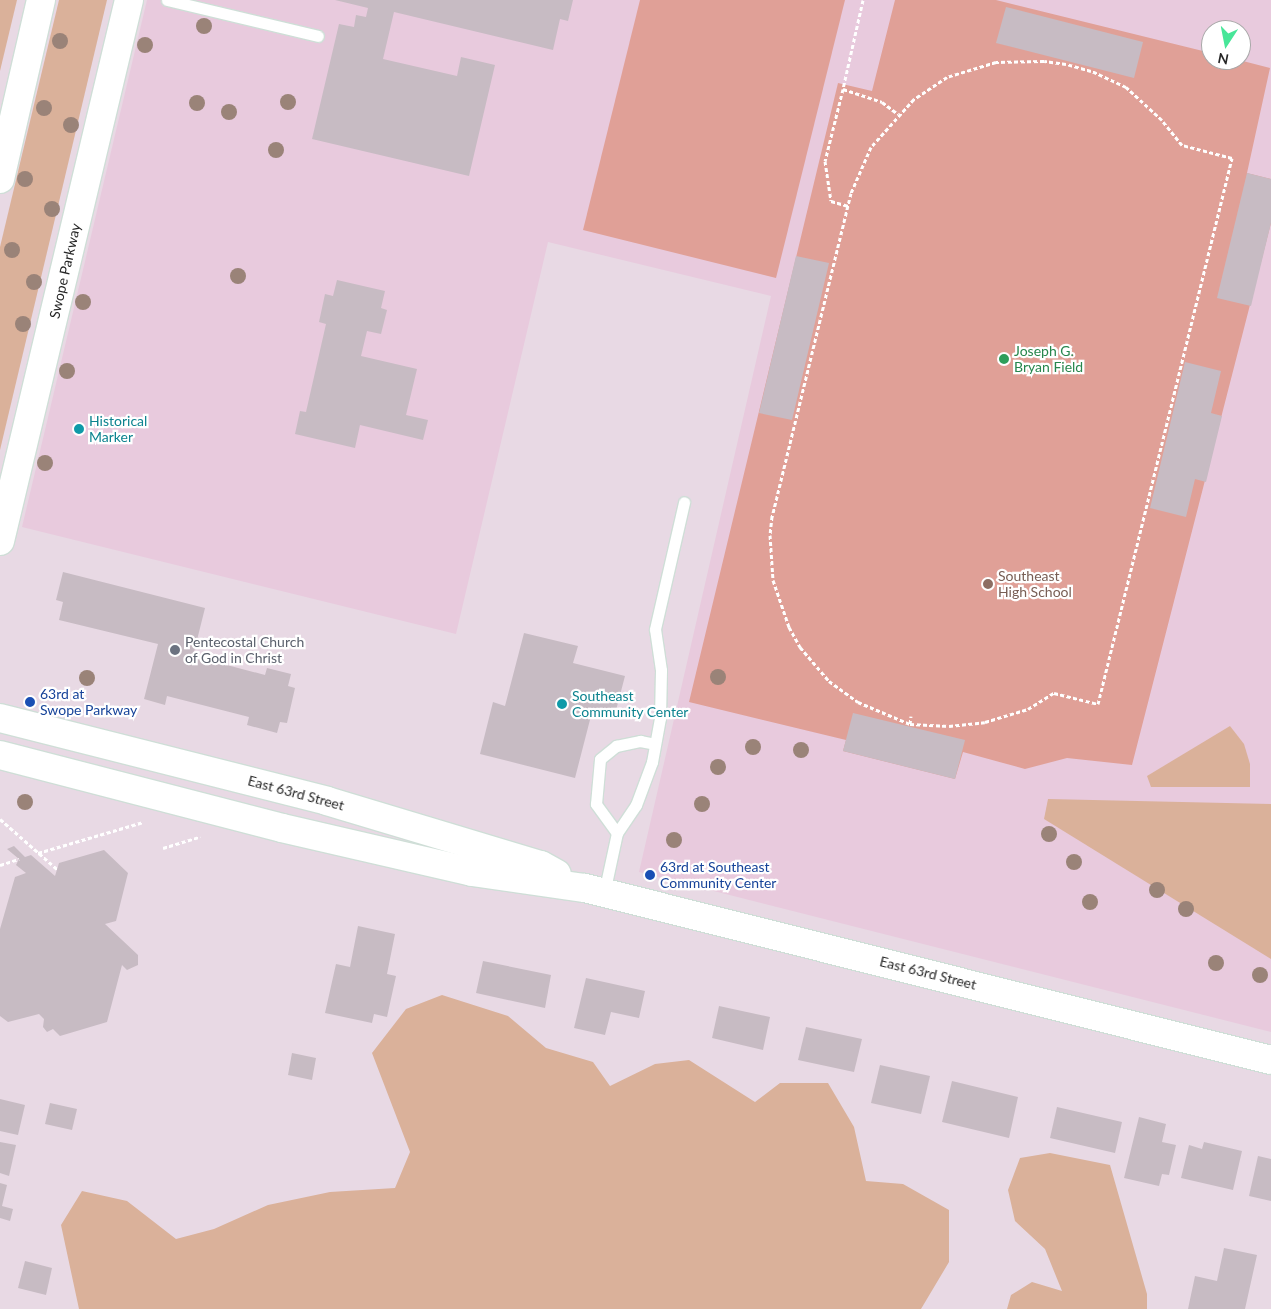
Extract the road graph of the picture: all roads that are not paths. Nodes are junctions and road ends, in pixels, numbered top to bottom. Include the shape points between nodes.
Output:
1 (42, 0) edge
2 (129, 0) edge
3 (167, 0) edge
4 (318, 36) dead end
5 (0, 179) edge
6 (684, 502) dead end
7 (0, 541) edge
8 (0, 718) edge
9 (655, 744) junction
10 (0, 756) edge
11 (617, 834) junction
12 (594, 891) junction
13 (1271, 1060) edge

1 - 5 main road
2 - 7 main road, Swope Parkway
3 - 4 lane
6 - 9 lane via 655,629 661,670 660,718
8 - 12 main road, East 63rd Street via 327,801 540,865
9 - 11 lane via 636,805
9 - 11 lane via 640,741 616,746 600,759 596,804
10 - 12 main road, East 63rd Street via 282,828 472,872
11 - 12 lane
12 - 13 main road, East 63rd Street

